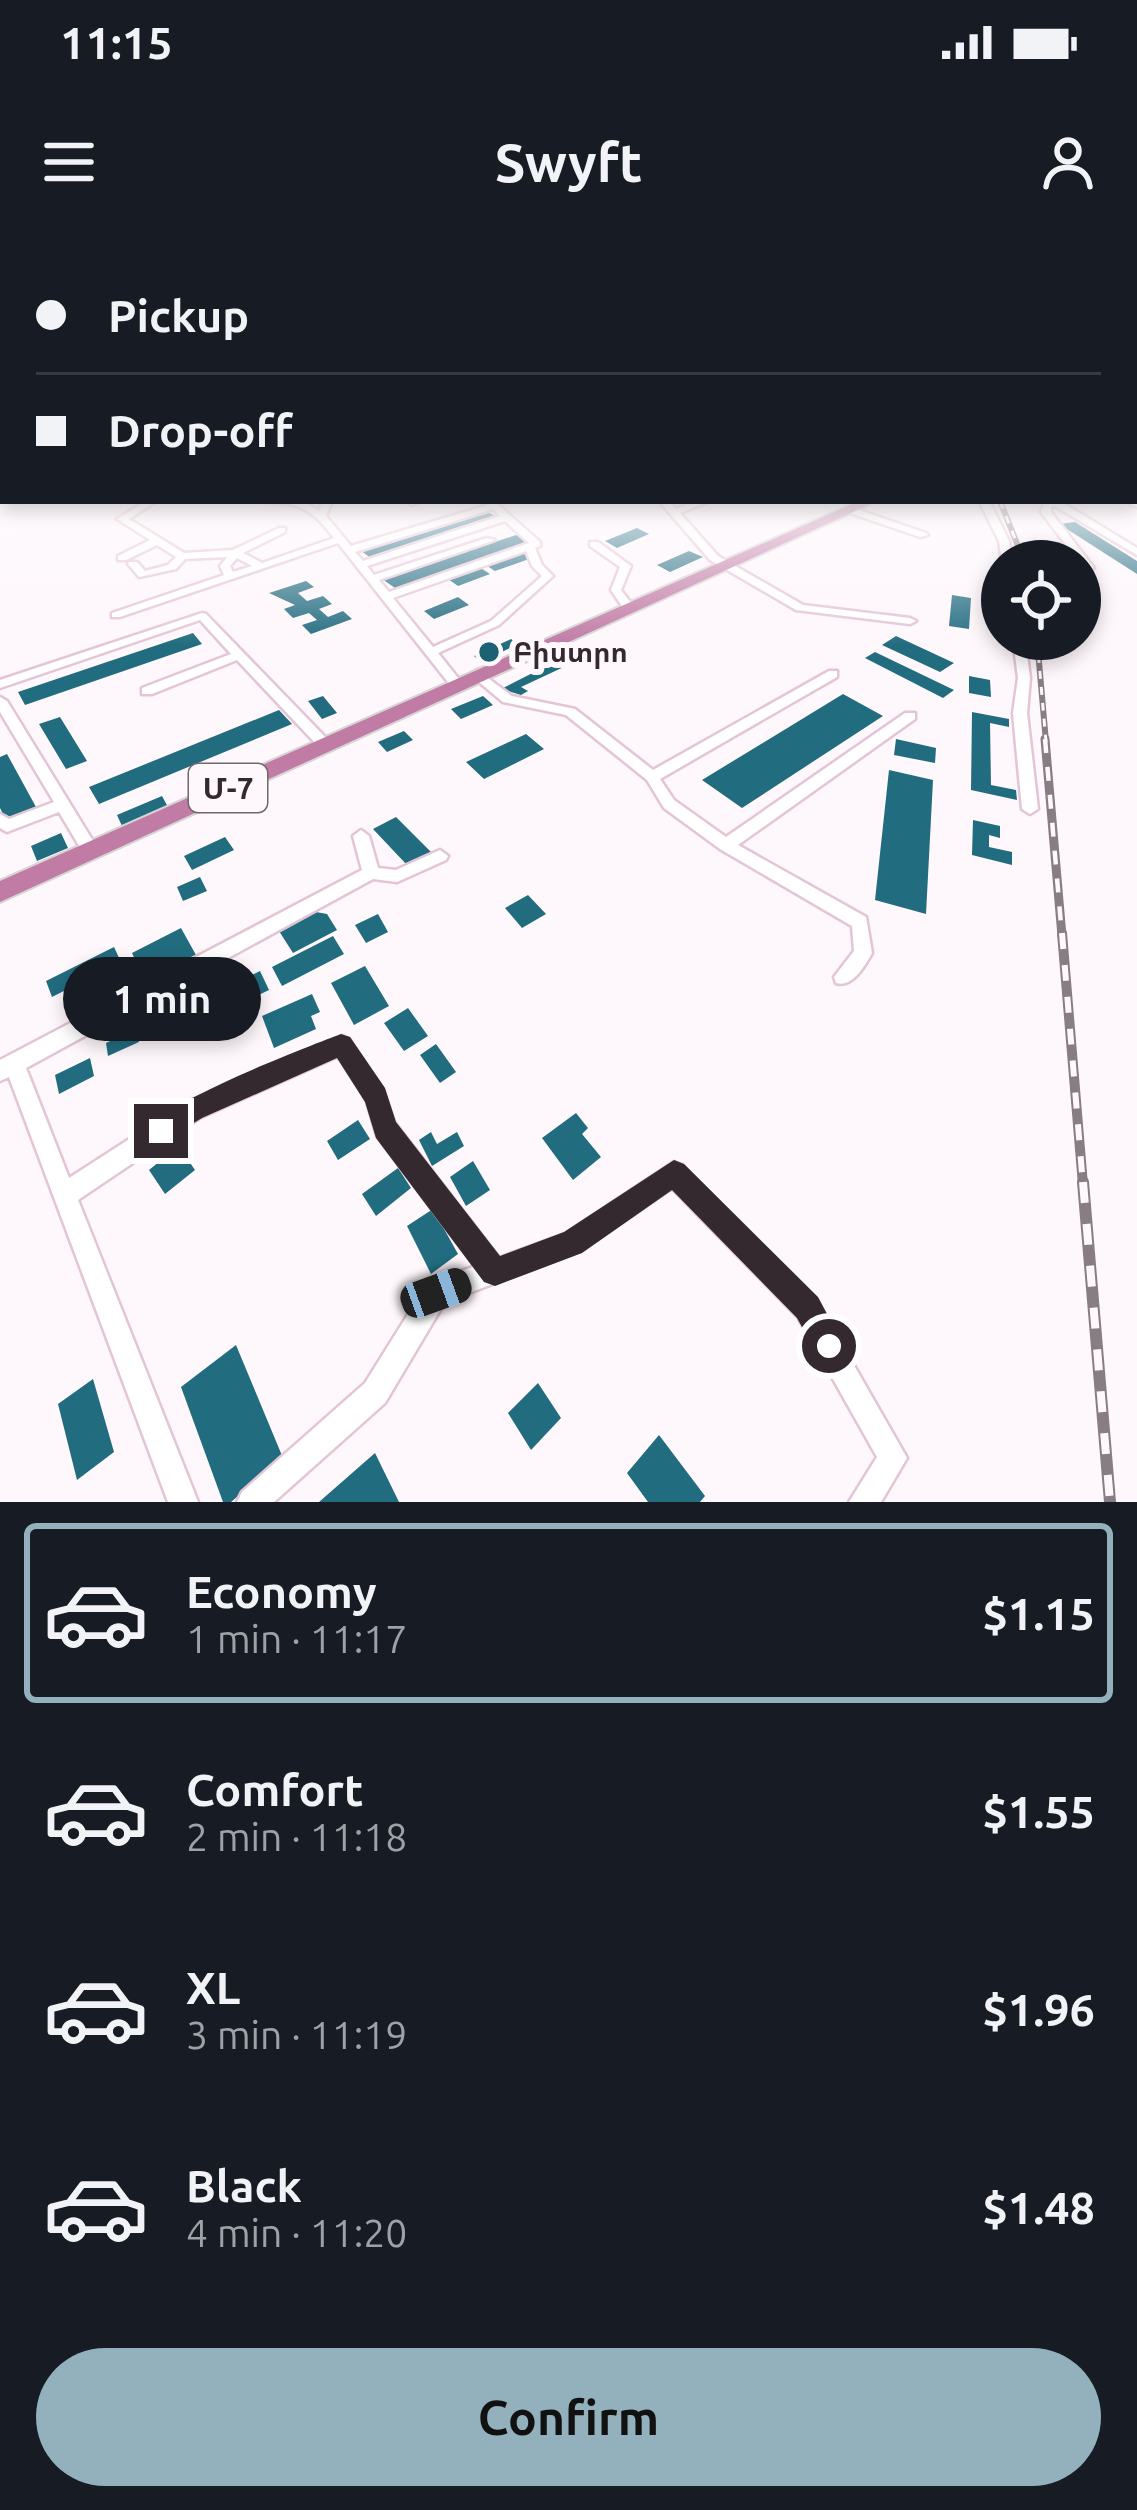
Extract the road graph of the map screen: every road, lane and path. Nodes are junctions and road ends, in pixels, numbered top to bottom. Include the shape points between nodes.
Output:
1 (137, 529) edge
2 (332, 529) edge
3 (401, 529) edge
4 (472, 529) edge
5 (519, 529) edge
6 (691, 529) edge
7 (805, 529) edge
8 (909, 529) edge
9 (1099, 529) edge
10 (282, 530) dead end
11 (923, 536) dead end
12 (490, 540) dead end
13 (156, 541) junction
14 (594, 544) dead end
15 (345, 545) junction
16 (530, 547) junction
17 (1137, 552) edge
18 (235, 553) junction
19 (182, 556) junction
20 (726, 564) junction
21 (257, 565) junction
22 (361, 565) junction
23 (230, 577) junction
24 (372, 579) junction
25 (386, 597) junction
26 (628, 608) junction
27 (116, 614) dead end
28 (910, 621) dead end
29 (431, 652) junction
30 (239, 655) junction
31 (1022, 660) edge
32 (832, 674) dead end
33 (466, 678) junction
34 (0, 685) edge
35 (147, 691) dead end
36 (0, 701) edge
37 (910, 716) dead end
38 (324, 744) junction
39 (652, 777) junction
40 (62, 805) junction
41 (1030, 809) dead end
42 (0, 819) edge
43 (361, 836) dead end
44 (726, 845) junction
45 (90, 850) junction
46 (440, 856) dead end
47 (371, 873) junction
48 (0, 892) edge
49 (843, 977) dead end
50 (7, 1068) edge
51 (65, 1194) junction
52 (495, 1272) junction
53 (183, 1502) edge
54 (252, 1502) edge
55 (863, 1502) edge

1 - 13 street
2 - 15 street
3 - 15 street
4 - 22 street
5 - 16 street via 536,544
6 - 20 street
7 - 20 highway, Մ-7
8 - 11 street
9 - 17 street
10 - 18 street
12 - 24 street
13 - 19 street
13 - 19 street via 128,561 143,575
14 - 26 street via 626,566 616,590
15 - 21 street
15 - 22 street
16 - 25 street
16 - 29 street via 548,576 495,622
18 - 19 street
18 - 21 street
18 - 23 street via 225,566
20 - 26 highway, Մ-7
20 - 28 street via 806,611
21 - 23 street
22 - 24 street
23 - 27 street
24 - 25 street
25 - 29 street
26 - 33 highway, Մ-7
29 - 33 street
30 - 34 street via 202,616
30 - 35 street
30 - 38 street
31 - 41 street
32 - 39 street
33 - 38 highway, Մ-7
33 - 39 street via 508,699 570,712
36 - 40 street
37 - 44 street
38 - 45 highway, Մ-7
39 - 44 street via 669,805
40 - 42 street via 17,824
40 - 45 street
43 - 47 street
44 - 49 street via 860,922 863,953
45 - 48 highway, Մ-7
46 - 47 street via 398,876
47 - 50 street
50 - 51 street
51 - 52 street via 193,1110 341,1045 376,1097 385,1129
51 - 53 street
52 - 54 street via 436,1293 375,1393
52 - 55 street via 572,1243 674,1173 807,1308 893,1458

